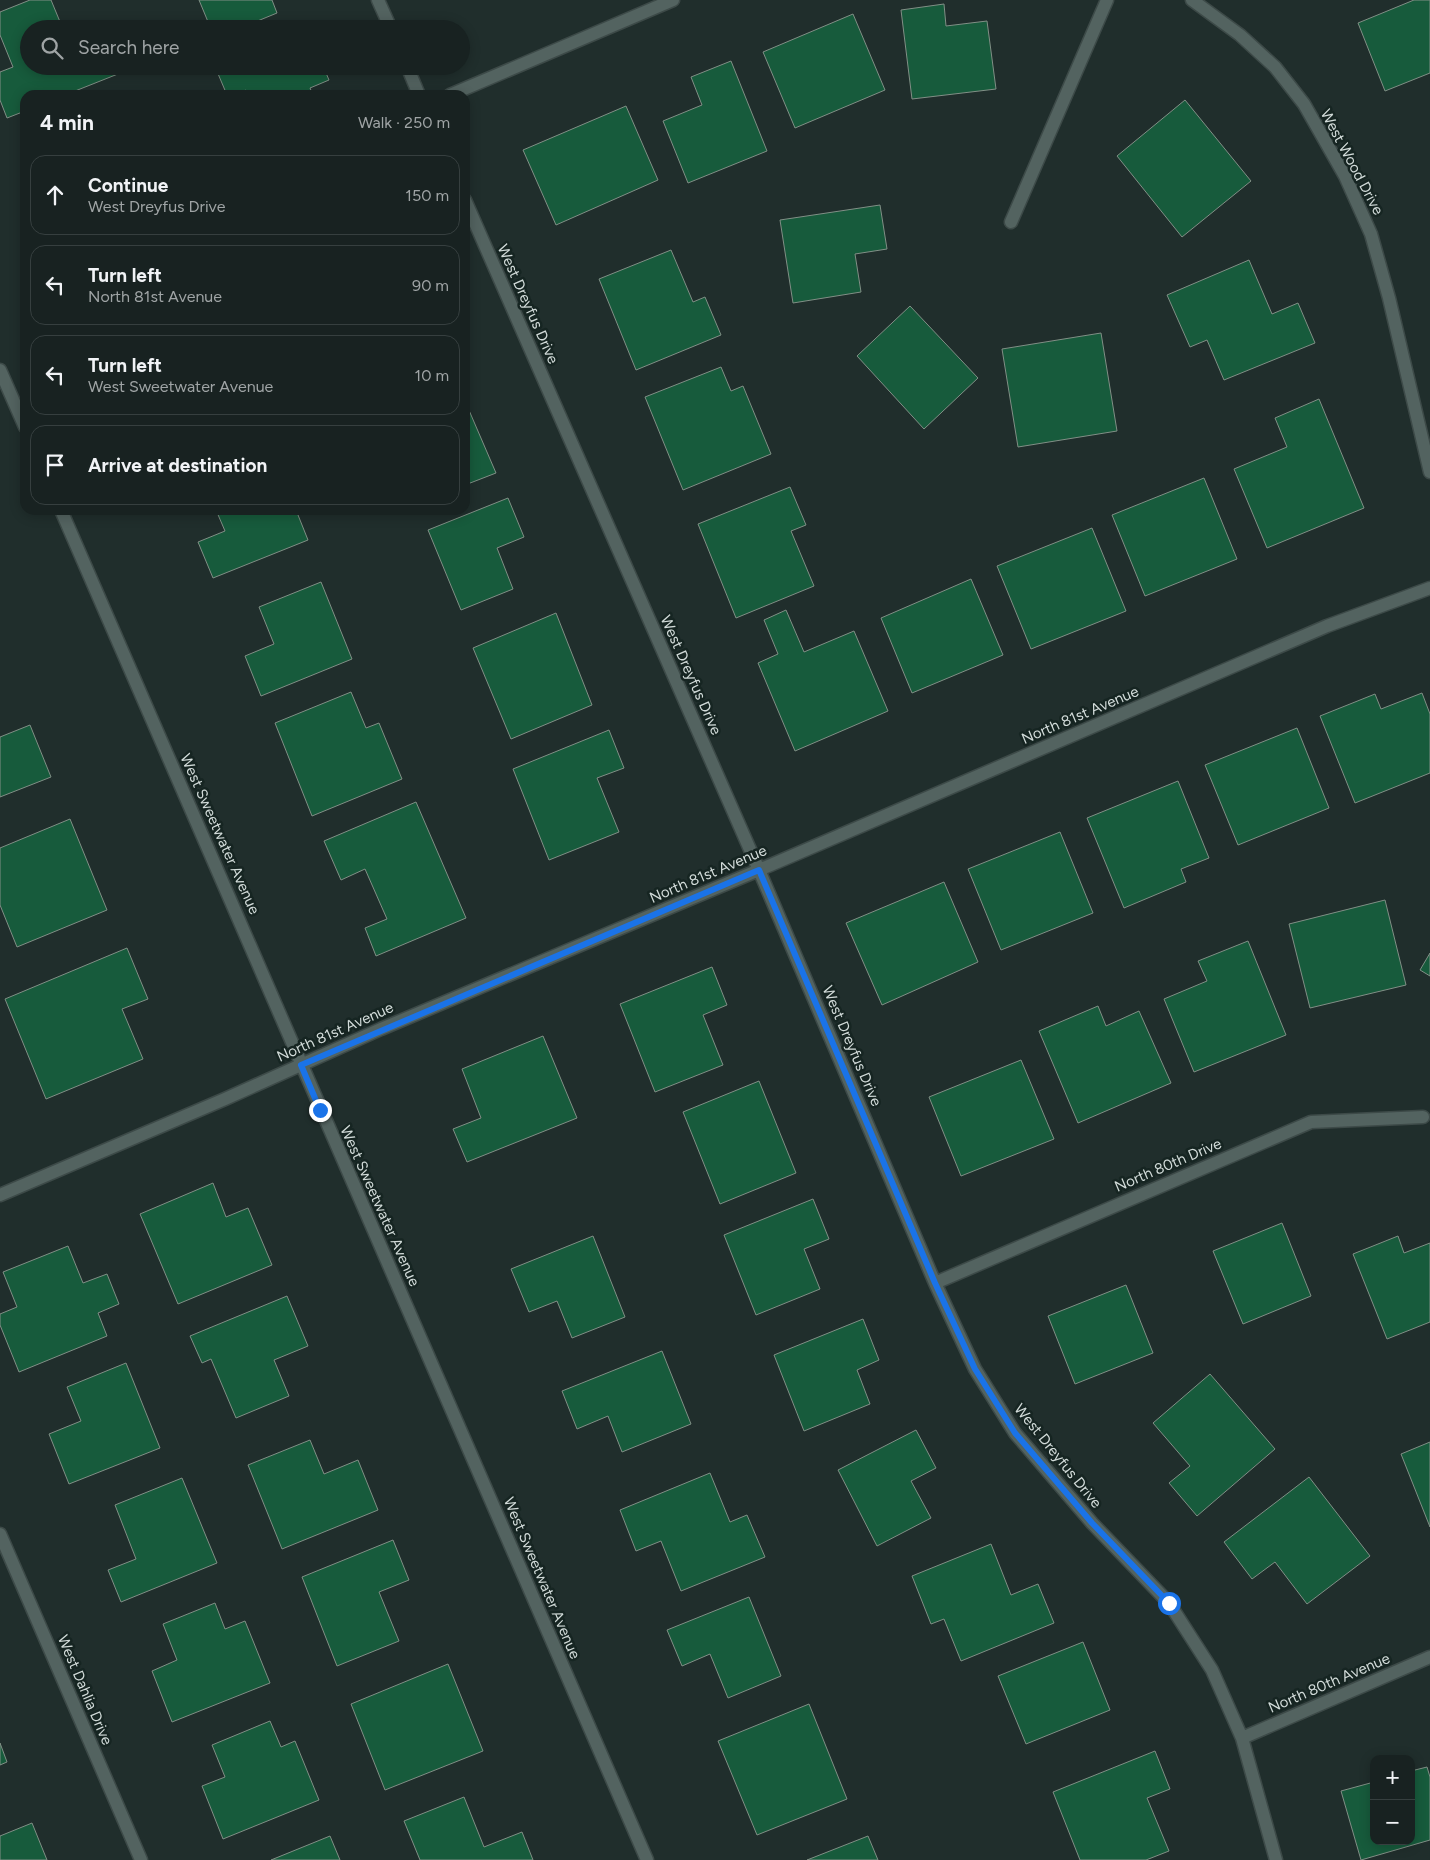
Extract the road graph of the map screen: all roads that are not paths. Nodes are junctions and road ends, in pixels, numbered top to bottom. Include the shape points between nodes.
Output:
1 (378, 0) edge
2 (673, 0) edge
3 (1107, 0) edge
4 (1192, 0) edge
5 (386, 20) edge
6 (411, 75) edge
7 (417, 90) edge
8 (462, 90) edge
9 (470, 211) edge
10 (1011, 222) dead end
11 (0, 370) edge
12 (20, 416) edge
13 (1430, 472) edge
14 (63, 515) edge
15 (1430, 588) edge
16 (759, 870) junction
17 (301, 1065) junction
18 (1422, 1117) dead end
19 (0, 1195) edge
20 (935, 1283) junction
21 (0, 1534) edge
22 (1430, 1657) edge
23 (1242, 1738) junction
24 (141, 1860) edge
25 (647, 1860) edge
26 (1276, 1860) edge

1 - 5 street
2 - 8 street
3 - 10 street
4 - 13 street, West Wood Drive via 1240,35 1275,67 1304,104 1345,176 1371,234
6 - 7 street
9 - 16 street, West Dreyfus Drive
11 - 12 street
14 - 17 street, West Sweetwater Avenue
15 - 16 street, North 81st Avenue via 1327,626
16 - 17 street, North 81st Avenue
16 - 20 street, West Dreyfus Drive
17 - 19 street, North 81st Avenue
17 - 25 street, West Sweetwater Avenue
18 - 20 street, North 80th Drive via 1311,1122
20 - 23 street, West Dreyfus Drive via 975,1369 1015,1433 1092,1523 1169,1603 1212,1670
21 - 24 street, West Dahlia Drive
22 - 23 street, North 80th Avenue
23 - 26 street, West Dreyfus Drive

